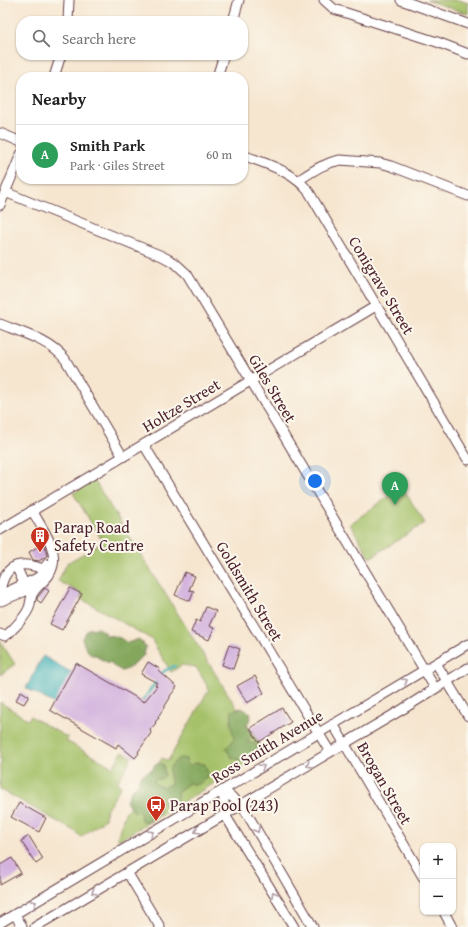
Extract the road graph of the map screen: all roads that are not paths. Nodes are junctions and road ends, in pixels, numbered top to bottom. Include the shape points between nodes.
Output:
1 (70, 0) edge
2 (239, 0) edge
3 (324, 0) edge
4 (401, 0) edge
5 (68, 16) edge
6 (234, 16) edge
7 (468, 24) edge
8 (468, 54) edge
9 (60, 60) edge
10 (222, 60) edge
11 (56, 72) edge
12 (219, 72) edge
13 (0, 133) edge
14 (16, 140) edge
15 (248, 157) edge
16 (16, 167) edge
17 (299, 180) junction
18 (6, 192) junction
19 (468, 196) edge
20 (0, 205) edge
21 (376, 306) junction
22 (0, 324) edge
23 (251, 381) junction
24 (144, 445) junction
25 (123, 457) junction
26 (468, 460) edge
27 (32, 510) junction
28 (0, 530) edge
29 (16, 566) junction
30 (47, 571) junction
31 (40, 584) junction
32 (24, 590) junction
33 (0, 597) edge
34 (30, 601) junction
35 (0, 634) edge
36 (468, 644) edge
37 (436, 663) junction
38 (468, 668) edge
39 (424, 670) junction
40 (447, 681) junction
41 (435, 688) junction
42 (468, 716) edge
43 (333, 724) junction
44 (318, 733) junction
45 (345, 744) junction
46 (330, 752) junction
47 (223, 790) junction
48 (242, 805) junction
49 (225, 815) junction
50 (127, 872) junction
51 (420, 872) edge
52 (15, 914) junction
53 (446, 915) edge
54 (0, 923) edge
55 (22, 927) edge
56 (35, 927) edge
57 (160, 927) edge
58 (294, 927) edge
59 (313, 927) edge
60 (452, 927) edge

1 - 5 street
2 - 6 street
3 - 8 street via 334,9
4 - 7 street
9 - 11 street
10 - 12 street
13 - 14 street
15 - 17 street, Conigrave Street
16 - 18 street
17 - 19 street via 334,161 380,163
17 - 21 street, Conigrave Street via 309,192
18 - 20 street
18 - 23 street, Giles Street via 175,263 193,283
21 - 23 street, Holtze Street
21 - 26 street, Conigrave Street
22 - 25 street via 44,342 59,352
23 - 24 street, Holtze Street
23 - 39 street, Giles Street
24 - 25 street, Holtze Street
24 - 44 street, Goldsmith Street
25 - 27 street, Holtze Street
27 - 28 street, Holtze Street
27 - 30 street via 51,543 53,566
29 - 30 street via 27,564
29 - 32 street
29 - 33 street via 4,578
30 - 31 street
30 - 32 street
31 - 32 street
31 - 34 street
32 - 33 street
32 - 34 street
34 - 35 street via 27,612 10,633 5,636
36 - 37 street, Ross Smith Avenue
37 - 39 street, Ross Smith Avenue
37 - 40 street
38 - 40 street
39 - 41 street, Giles Street
43 -> 39 street, Ross Smith Avenue
40 - 41 street
40 - 42 street
41 - 45 street
43 - 44 street, Ross Smith Avenue
43 - 45 street, Brogan Street
44 - 46 street, Goldsmith Street
47 -> 44 street, Ross Smith Avenue
45 - 46 street
45 - 51 street, Brogan Street
46 -> 48 street
47 - 48 street
47 - 49 street
52 -> 47 street, Ross Smith Avenue
48 - 49 street
48 -> 59 street
49 -> 50 street
58 -> 49 street
50 -> 56 street
50 - 57 street
52 - 54 street, Ross Smith Avenue
52 - 55 street
53 - 60 street

